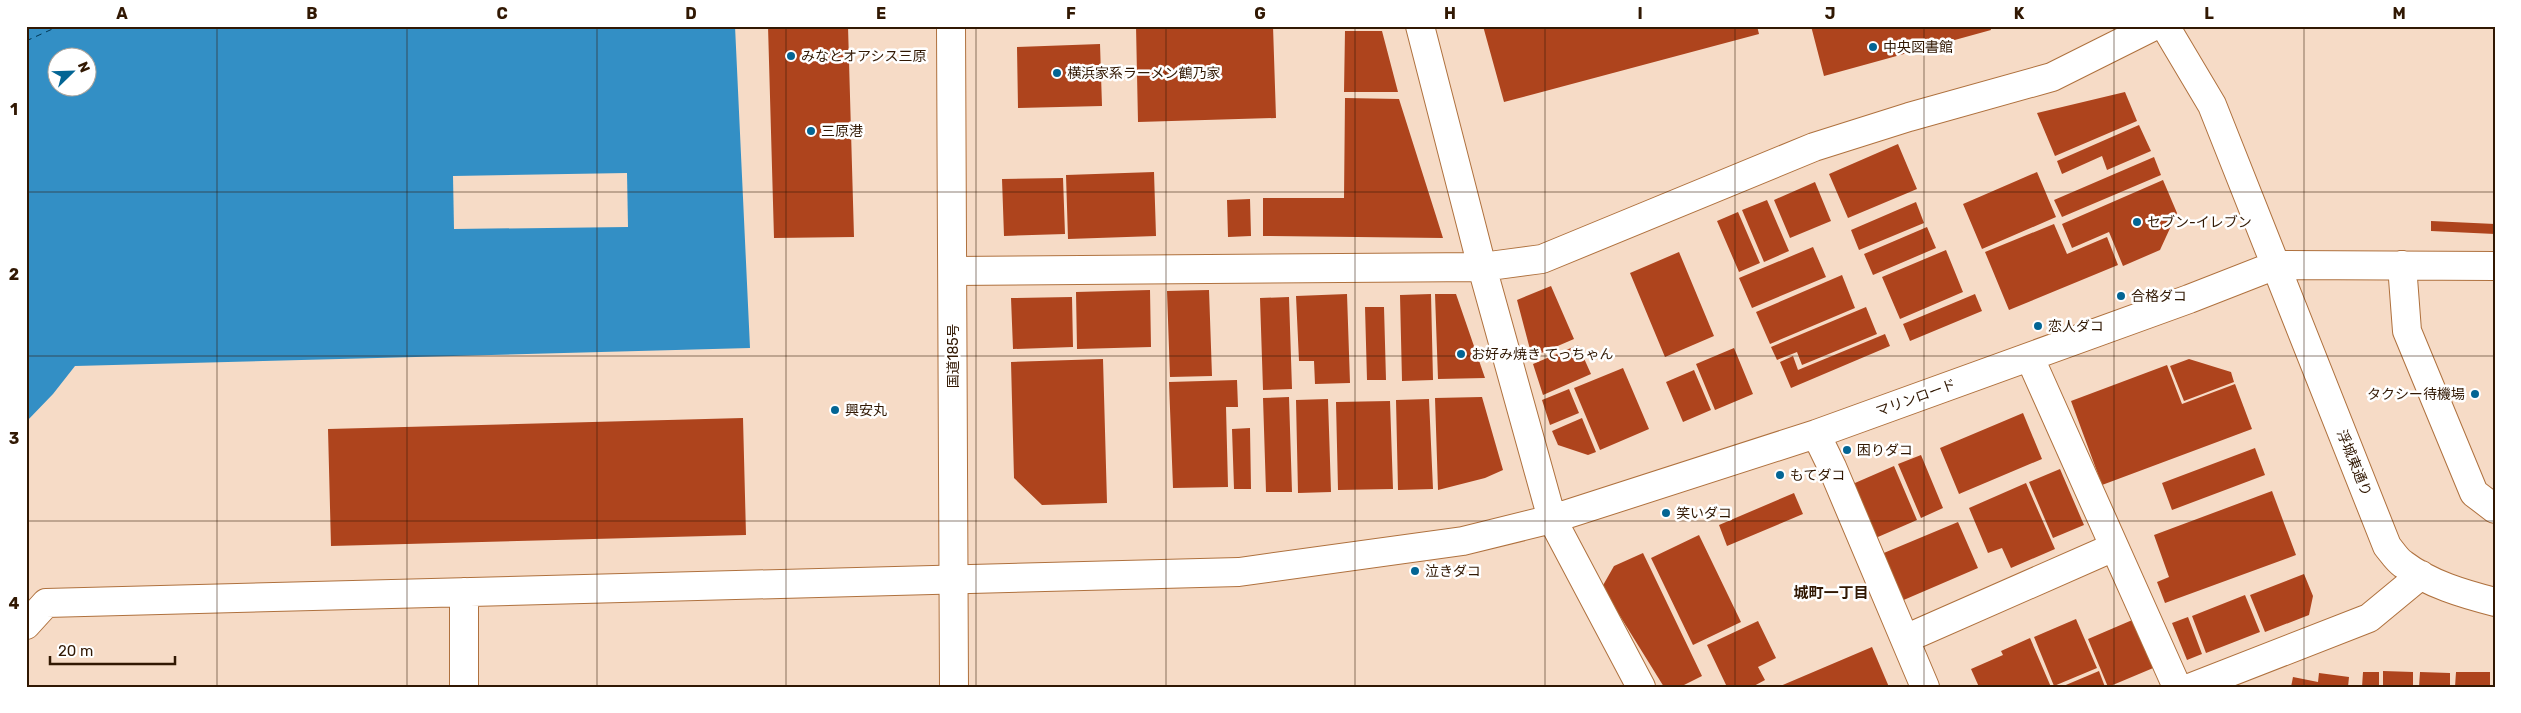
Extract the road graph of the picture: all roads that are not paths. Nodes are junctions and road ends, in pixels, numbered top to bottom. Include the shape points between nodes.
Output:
1 (951, 26) edge
2 (1420, 26) edge
3 (2154, 26) edge
4 (2165, 26) edge
5 (2276, 265) junction
6 (2402, 265) junction
7 (2495, 266) edge
8 (1482, 267) junction
9 (953, 270) junction
10 (2030, 358) junction
11 (1816, 434) junction
12 (2495, 509) edge
13 (1552, 519) junction
14 (2114, 547) junction
15 (2421, 575) junction
16 (954, 580) junction
17 (464, 592) junction
18 (2495, 602) edge
19 (26, 625) edge
20 (1905, 638) junction
21 (464, 687) edge
22 (954, 687) edge
23 (1641, 687) edge
24 (1925, 687) edge
25 (2177, 687) edge
26 (2192, 687) edge

1 - 9 main road, 国道185号
2 - 8 main road
3 - 8 main road via 2052,77 1814,147 1542,260
4 - 5 main road, 浮城東通り via 2212,104
5 - 6 main road
5 - 10 main road, マリンロード
5 - 15 main road, 浮城東通り via 2387,546 2401,564
6 - 7 main road
6 - 12 main road via 2407,331 2474,493
8 - 9 main road
8 - 13 main road
9 - 16 main road, 国道185号
10 - 11 main road, マリンロード
10 - 14 main road
11 - 13 main road, マリンロード
11 - 20 main road
13 - 16 main road, マリンロード via 1463,541 1239,572
13 - 23 main road
14 - 20 main road
14 - 25 main road
15 - 18 main road, 浮城東通り
15 - 26 main road via 2369,618
16 - 17 main road, マリンロード
16 - 22 main road, 国道185号
17 - 19 main road, マリンロード via 46,603
17 - 21 main road
20 - 24 main road

